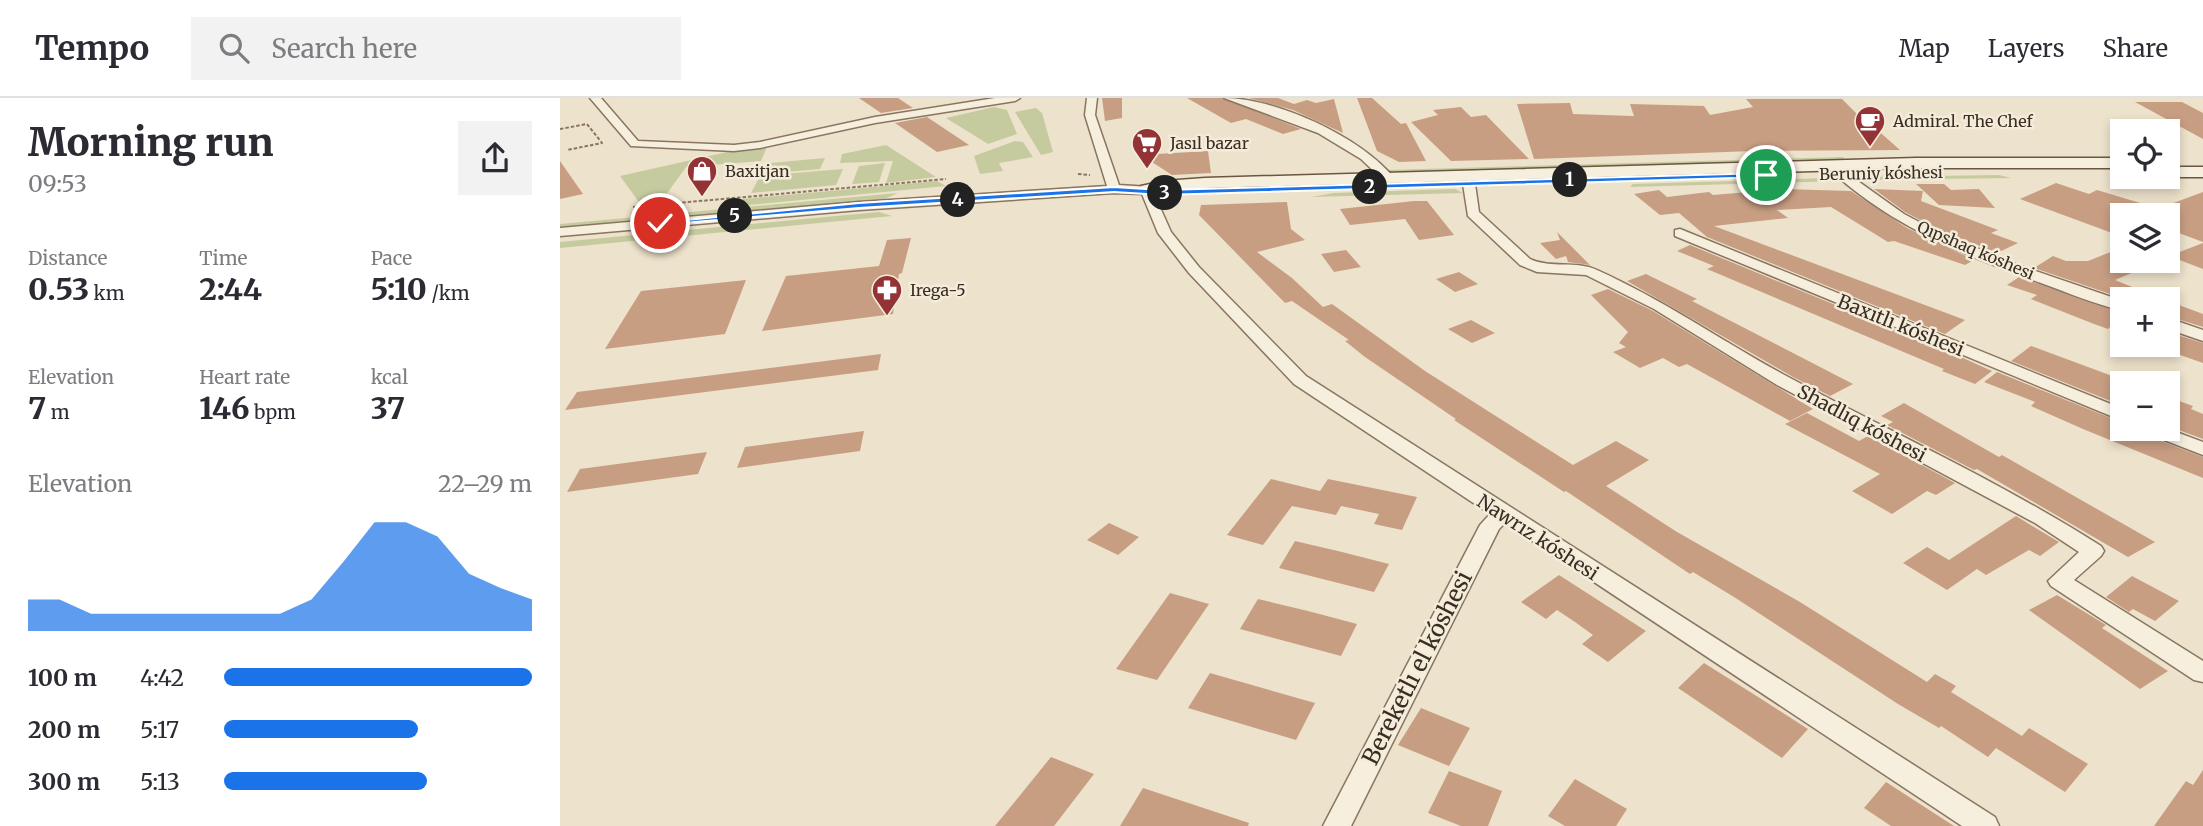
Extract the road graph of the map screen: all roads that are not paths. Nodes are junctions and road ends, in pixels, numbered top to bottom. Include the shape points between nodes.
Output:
1 (595, 98) edge
2 (1015, 98) edge
3 (1092, 98) edge
4 (1229, 98) edge
5 (2110, 163) edge
6 (2180, 163) edge
7 (2203, 163) edge
8 (2008, 167) junction
9 (2110, 171) edge
10 (2180, 172) edge
11 (2203, 172) edge
12 (1841, 173) junction
13 (1388, 178) junction
14 (1469, 184) junction
15 (1114, 189) junction
16 (1147, 190) junction
17 (895, 205) junction
18 (560, 232) edge
19 (1680, 233) dead end
20 (560, 240) edge
21 (2110, 301) edge
22 (2180, 327) edge
23 (2203, 336) edge
24 (2110, 411) edge
25 (2180, 440) edge
26 (2203, 449) edge
27 (1503, 514) junction
28 (2203, 673) edge
29 (1337, 826) edge
30 (1985, 826) edge

1 - 2 street via 635,144 734,148
3 - 15 street via 1090,115
4 - 13 street via 1319,129 1376,164
5 - 8 street, Beruniy kóshesi
6 - 7 street
8 - 9 street, Beruniy kóshesi
8 - 12 street, Beruniy kóshesi
8 - 13 street, Beruniy kóshesi
10 - 11 street
12 - 14 street, Beruniy kóshesi
12 - 21 street, Qıpshaq kóshesi via 1878,205 1931,233
13 - 16 street, Beruniy kóshesi via 1205,183
14 - 16 street, Beruniy kóshesi
14 - 28 street, Shadlıq kóshesi via 1473,213 1525,262 1537,268 1589,271 1647,300 1773,375 2042,518 2093,551 2059,582
15 - 16 street
15 - 17 street
16 - 27 street, Nawrız kóshesi via 1165,233 1179,251 1300,380
17 - 18 street
17 - 20 street via 855,213
19 - 24 street, Baxıtlı kóshesi
22 - 23 street
25 - 26 street
27 - 29 street, Bereketlı el kóshesi via 1490,525
27 - 30 street, Nawrız kóshesi

